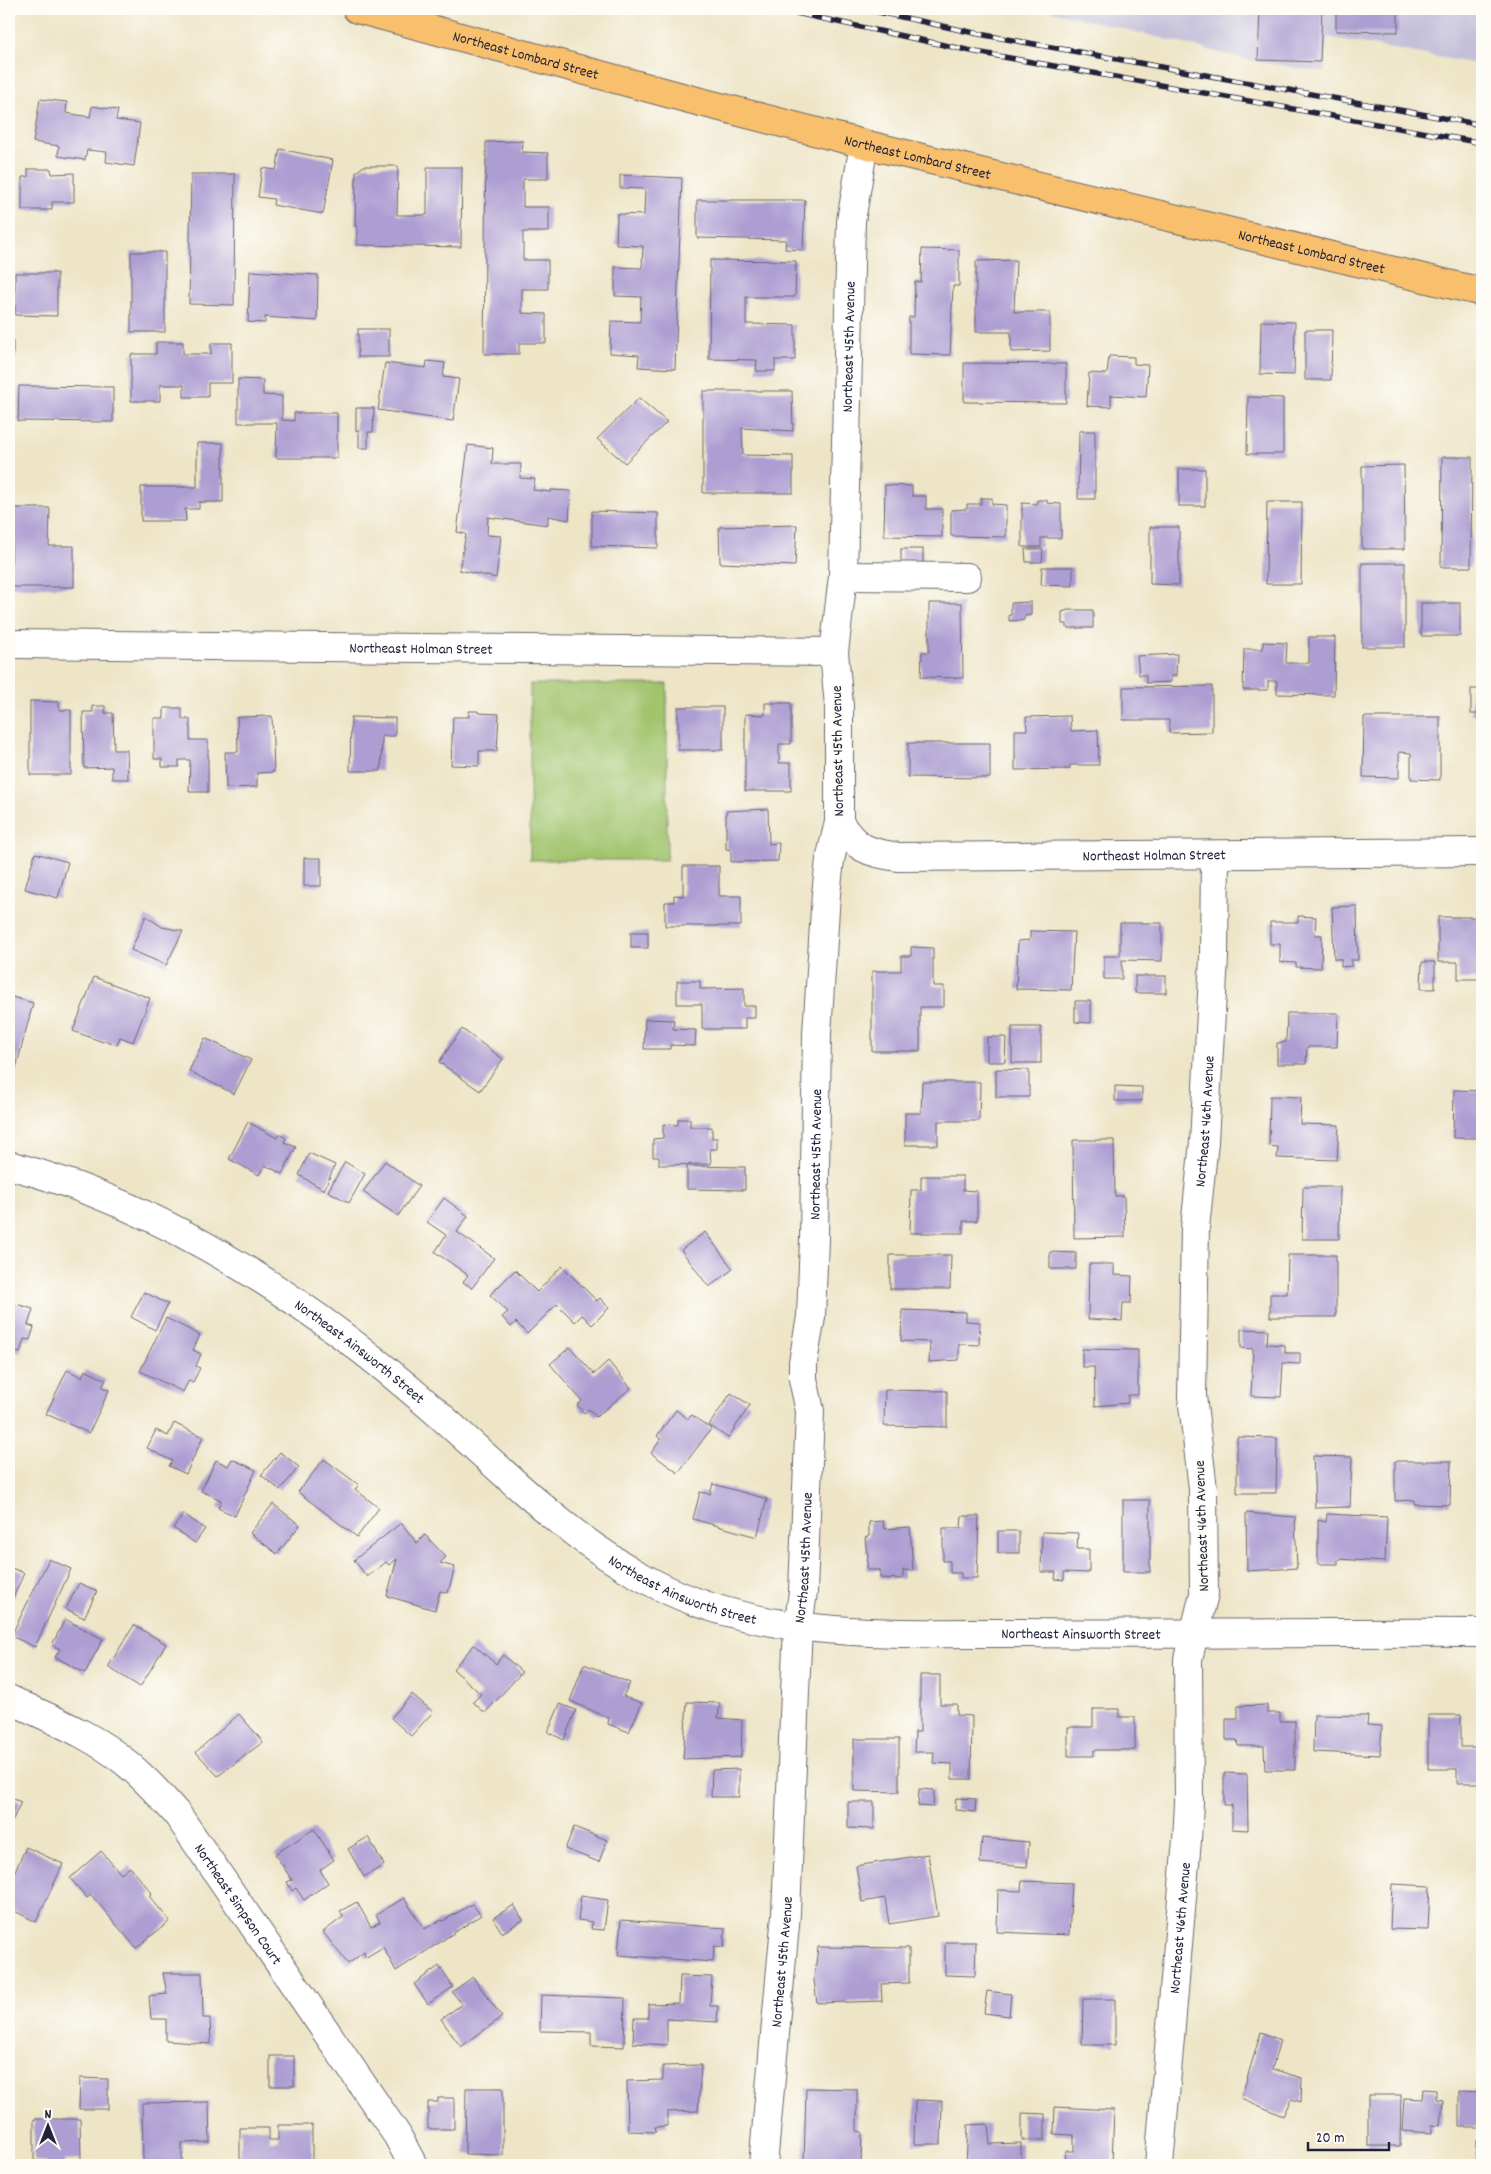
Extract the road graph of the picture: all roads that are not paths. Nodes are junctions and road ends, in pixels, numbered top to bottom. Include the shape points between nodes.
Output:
1 (357, 9) edge
2 (864, 144) junction
3 (1482, 292) edge
4 (843, 576) junction
5 (967, 577) dead end
6 (9, 644) edge
7 (834, 652) junction
8 (839, 822) junction
9 (1482, 852) edge
10 (1216, 855) junction
11 (9, 1165) edge
12 (798, 1627) junction
13 (1482, 1634) edge
14 (1194, 1635) junction
15 (9, 1699) edge
16 (413, 2165) edge
17 (763, 2165) edge
18 (1160, 2165) edge

1 - 2 main road, Northeast Lombard Street
2 - 3 main road, Northeast Lombard Street
2 - 4 street, Northeast 45th Avenue via 851,221
4 - 5 street
4 - 7 street, Northeast 45th Avenue
6 - 7 street, Northeast Holman Street
7 - 8 street, Northeast 45th Avenue via 840,706
8 - 10 street, Northeast Holman Street via 850,839 864,849 898,857
8 - 12 street, Northeast 45th Avenue via 827,885 817,1033 811,1317 803,1362 810,1411 803,1592
9 - 10 street, Northeast Holman Street
10 - 14 street, Northeast 46th Avenue via 1204,1142 1195,1228 1192,1396 1203,1488 1204,1594
11 - 12 street, Northeast Ainsworth Street via 115,1200 208,1247 262,1279 318,1318 424,1401 557,1522 625,1568 660,1587 709,1606
12 - 14 street, Northeast Ainsworth Street via 870,1631
12 - 17 street, Northeast 45th Avenue via 786,1914
13 - 14 street, Northeast Ainsworth Street
14 - 18 street, Northeast 46th Avenue via 1188,1659 1187,1840
15 - 16 street, Northeast Simpson Court via 74,1730 124,1761 177,1814 398,2135

